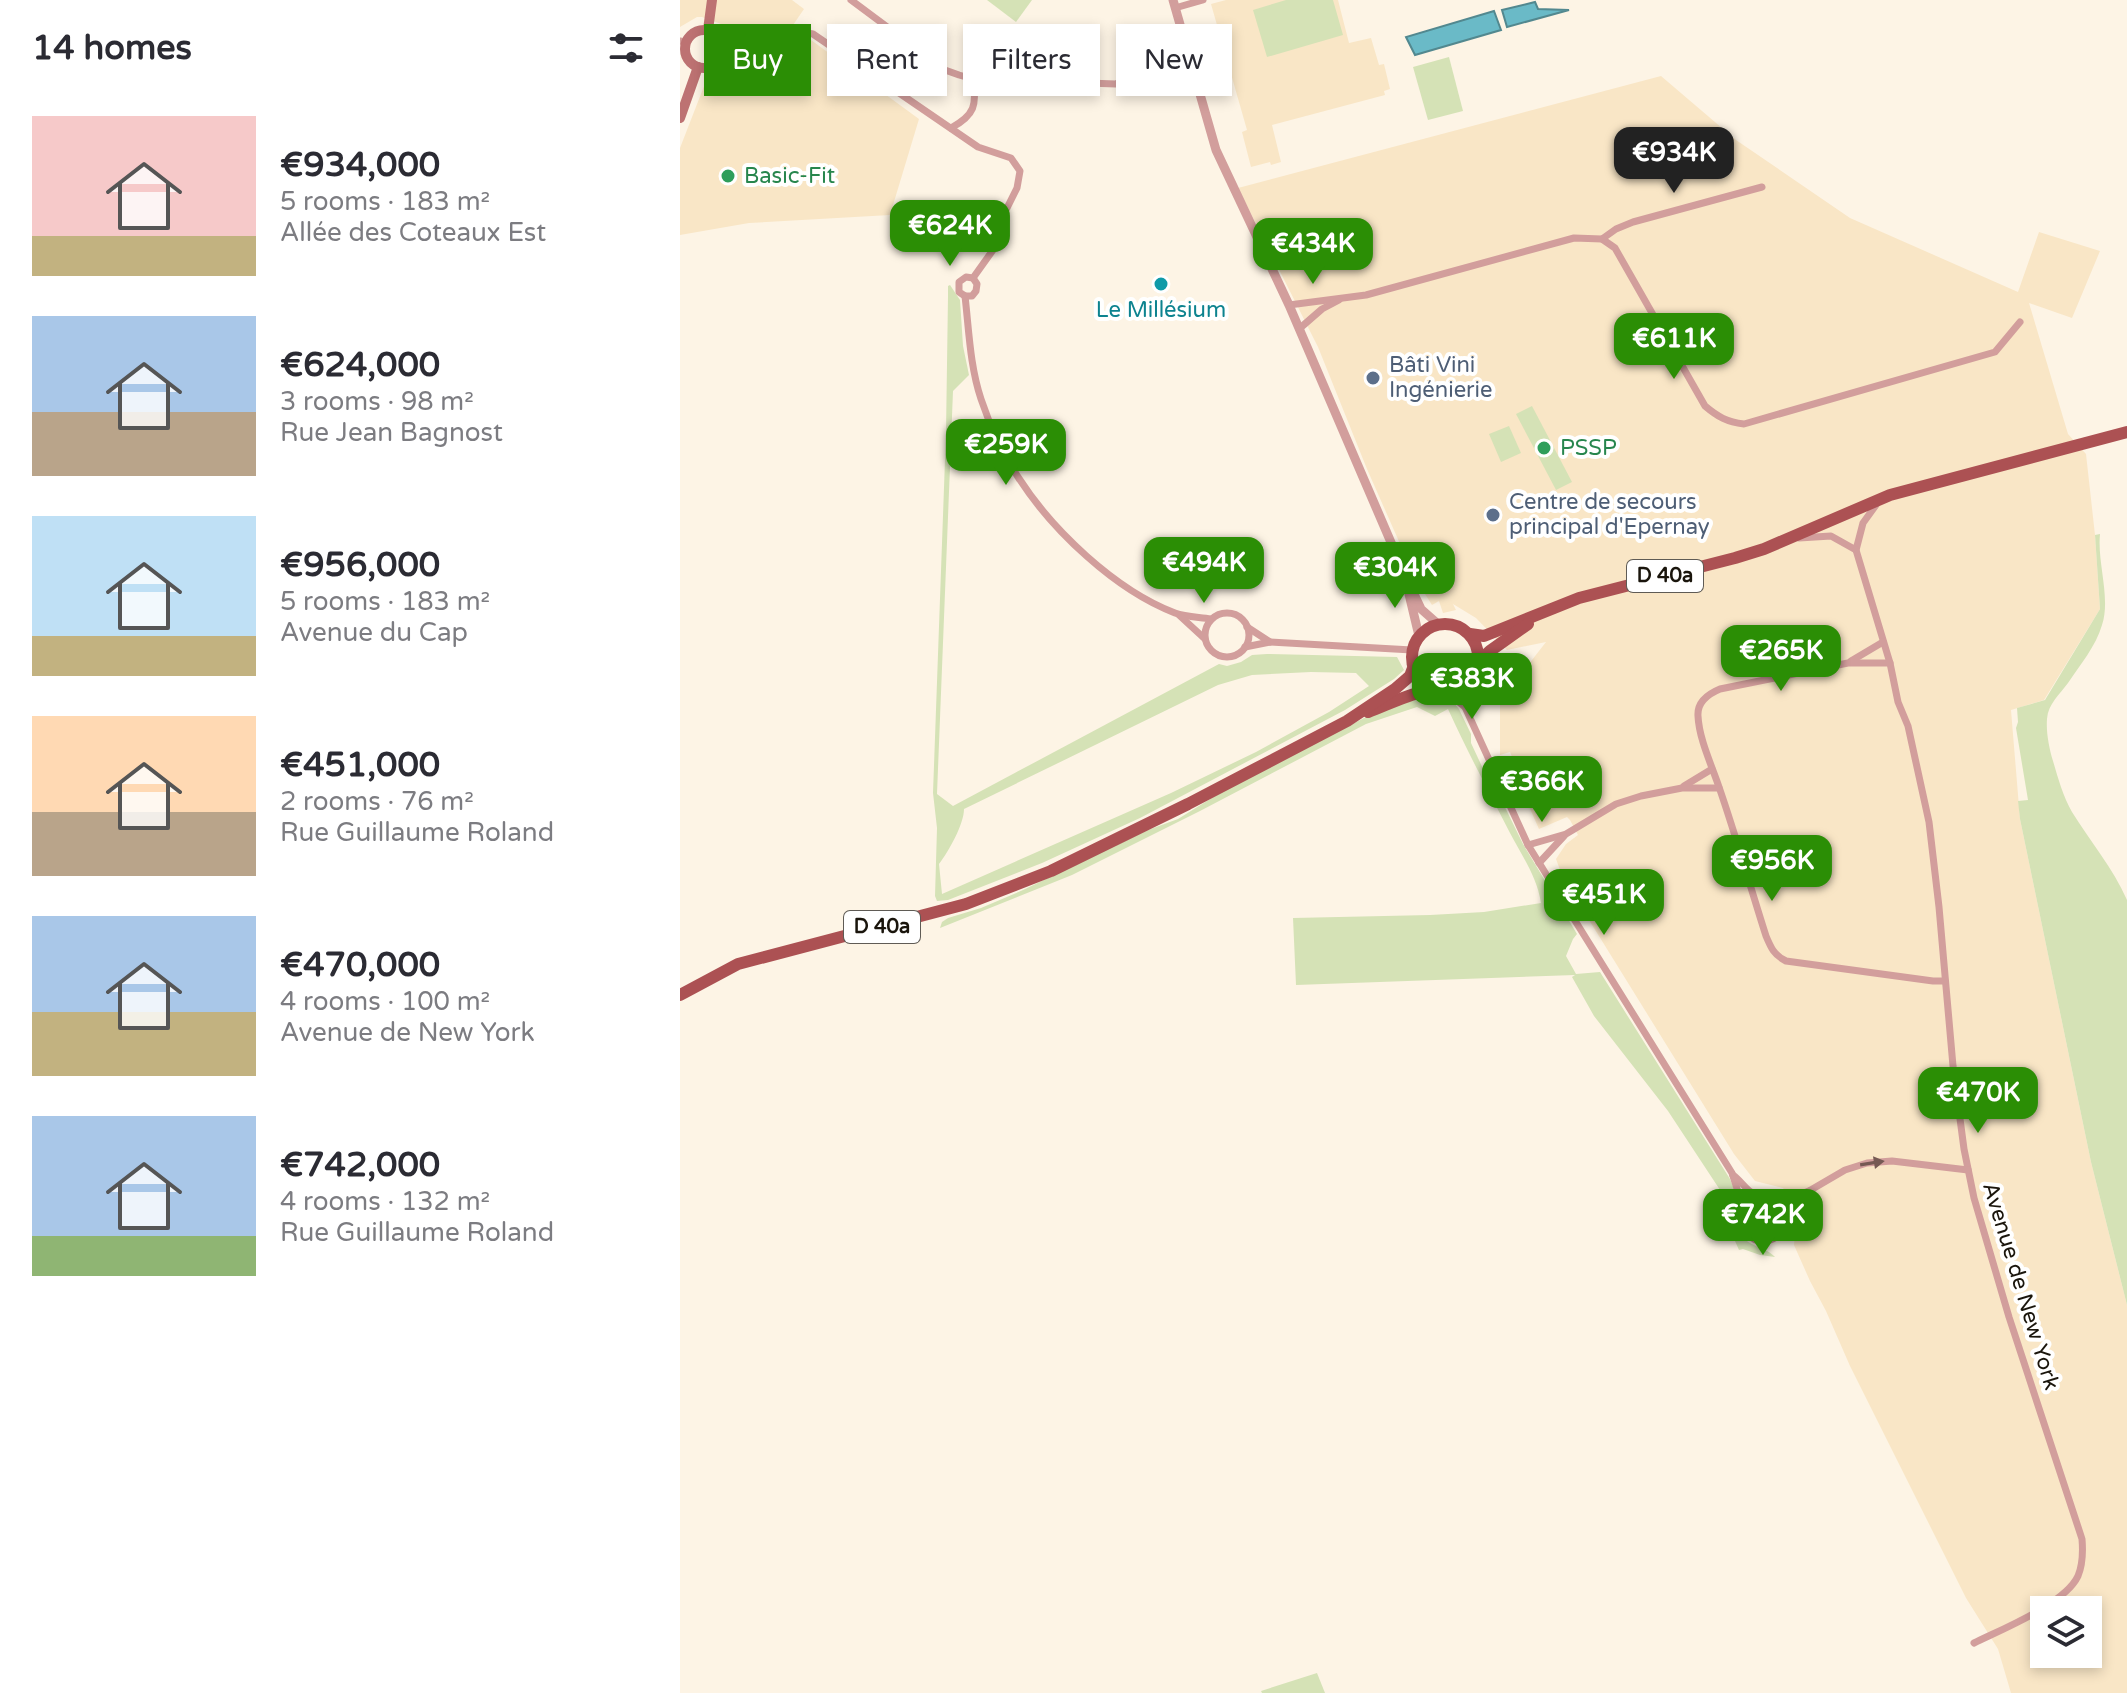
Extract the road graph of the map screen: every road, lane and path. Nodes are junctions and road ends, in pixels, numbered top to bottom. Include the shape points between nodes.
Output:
1 (712, 0) edge
2 (851, 0) edge
3 (1203, 0) edge
4 (1174, 4) edge
5 (709, 24) edge
6 (1179, 24) edge
7 (704, 31) edge
8 (811, 34) edge
9 (683, 41) edge
10 (698, 67) junction
11 (704, 68) edge
12 (963, 76) edge
13 (976, 96) edge
14 (1200, 96) edge
15 (680, 118) edge
16 (951, 128) junction
17 (1762, 187) dead end
18 (1602, 239) junction
19 (973, 278) junction
20 (965, 296) junction
21 (1341, 299) junction
22 (1289, 305) junction
23 (2020, 322) dead end
24 (1299, 329) junction
25 (2127, 432) edge
26 (1882, 498) junction
27 (1789, 540) junction
28 (1856, 550) junction
29 (1405, 575) junction
30 (1177, 614) junction
31 (1542, 614) junction
32 (1211, 619) junction
33 (1438, 624) junction
34 (1247, 627) junction
35 (1470, 634) junction
36 (1419, 636) junction
37 (1205, 639) junction
38 (1270, 642) junction
39 (1883, 642) junction
40 (1245, 647) junction
41 (1412, 650) junction
42 (1477, 663) junction
43 (1848, 663) junction
44 (1890, 663) junction
45 (1413, 668) junction
46 (1471, 678) junction
47 (1442, 690) junction
48 (1465, 707) junction
49 (1347, 721) junction
50 (1712, 769) junction
51 (1682, 788) junction
52 (1719, 788) junction
53 (1566, 834) junction
54 (1528, 845) junction
55 (1539, 863) junction
56 (1945, 981) junction
57 (680, 995) edge
58 (1968, 1170) junction
59 (1732, 1173) junction
60 (1809, 1191) junction
61 (1766, 1200) junction
62 (1743, 1214) junction
63 (1784, 1216) junction
64 (1974, 1643) dead end

1 - 5 main road
2 - 12 street via 945,70
3 - 4 street
4 - 6 street
7 - 9 main road
8 - 16 street
9 - 10 main road via 686,56
10 - 11 main road
10 - 15 main road
13 - 16 street via 973,110
14 - 22 street via 1216,150
16 - 19 street via 978,147 1011,158 1020,171 998,243
17 - 18 street via 1633,222
18 - 21 street via 1574,238
18 - 23 street via 1615,248 1705,406 1730,422 1744,424 1995,352
19 - 20 street via 976,291
19 - 20 street via 959,282
20 - 30 street via 981,399 1017,476 1043,511 1114,578
21 - 22 street
21 - 24 street
22 - 24 street
24 - 29 street
25 - 26 main road, D 40a
26 - 27 main road, D 40a
26 - 28 street via 1863,523
27 - 28 street via 1831,536
27 - 31 main road, D 40a via 1579,598
28 - 39 street, Avenue de New York
29 - 33 street via 1421,609
29 - 36 street
30 - 32 street
30 - 37 street
31 - 35 main road, D 40a via 1484,636
31 - 42 main road, D 40a
32 - 34 street via 1231,613
32 - 37 street
33 - 35 main road
33 - 36 main road
34 - 38 street
34 - 40 street
35 - 42 main road
36 - 41 main road
37 - 40 street via 1212,652 1226,657
38 - 40 street
38 - 41 street
39 - 43 street
39 - 44 street, Avenue de New York
41 - 45 main road
42 - 46 main road
43 - 44 street
43 - 50 street via 1711,693 1698,716
44 - 56 street, Avenue de New York via 1929,822
45 - 47 main road via 1421,681
45 - 49 main road, D 40a via 1395,689
46 - 47 main road
46 - 48 street
47 - 48 street
47 - 49 main road, D 40a
48 - 54 street
49 - 57 main road, D 40a via 1029,880 955,908 738,964
50 - 51 street
50 - 52 street
51 - 52 street
51 - 53 street via 1616,804
52 - 56 street via 1766,936 1778,957
53 - 54 street
53 - 55 street
54 - 55 street
55 - 59 street
56 - 58 street, Avenue de New York
60 -> 58 street via 1867,1163
58 - 64 street, Avenue de New York via 2083,1548 2074,1584 2058,1599
59 - 61 street
59 - 62 street
60 - 61 street
60 - 63 street
61 - 62 street via 1749,1205
61 - 63 street
62 - 63 street via 1747,1234 1764,1241 1780,1233

